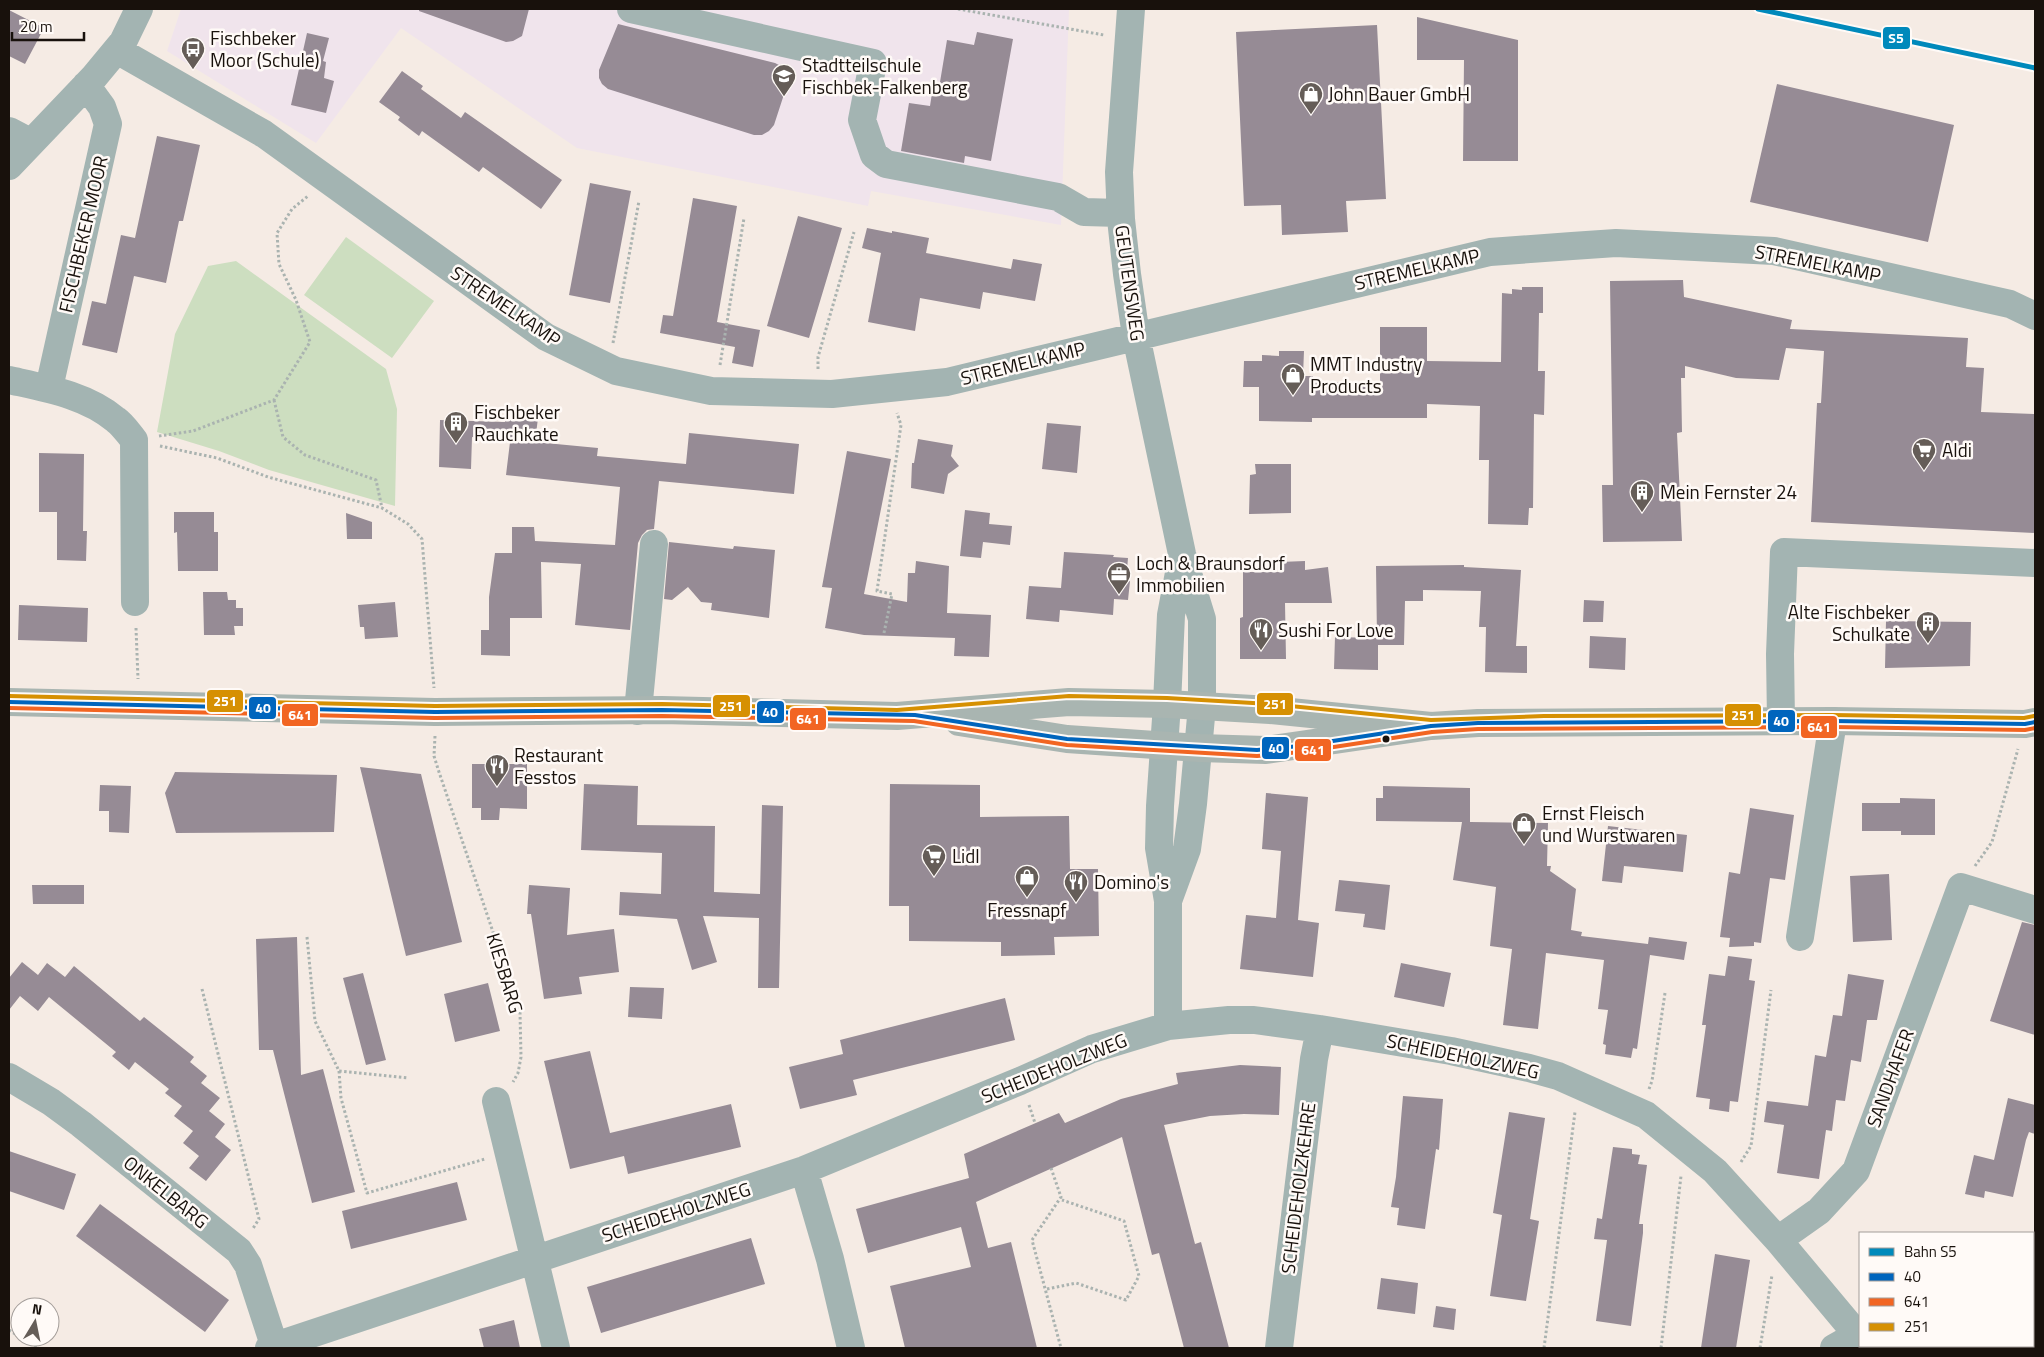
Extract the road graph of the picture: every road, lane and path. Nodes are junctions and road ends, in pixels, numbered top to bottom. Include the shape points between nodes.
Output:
1 (139, 9) edge
2 (631, 9) edge
3 (958, 9) edge
4 (1131, 9) edge
5 (1107, 36) dead end
6 (116, 50) junction
7 (86, 85) junction
8 (19, 137) edge
9 (9, 166) edge
10 (327, 180) junction
11 (639, 201) dead end
12 (1120, 214) junction
13 (744, 218) dead end
14 (854, 232) dead end
15 (2023, 301) edge
16 (2035, 316) edge
17 (1136, 336) junction
18 (609, 367) junction
19 (9, 380) edge
20 (49, 388) junction
21 (889, 388) junction
22 (715, 392) junction
23 (818, 393) junction
24 (274, 400) junction
25 (134, 440) junction
26 (382, 508) junction
27 (654, 544) dead end
28 (1182, 554) junction
29 (2035, 563) edge
30 (135, 602) joint
31 (884, 634) dead end
32 (9, 702) edge
33 (1167, 704) junction
34 (139, 705) junction
35 (1202, 706) junction
36 (638, 711) junction
37 (435, 712) junction
38 (915, 715) junction
39 (1781, 721) junction
40 (1833, 721) junction
41 (2032, 725) edge
42 (1431, 726) junction
43 (1164, 746) junction
44 (1199, 748) junction
45 (1961, 887) junction
46 (1168, 901) junction
47 (2035, 910) edge
48 (308, 937) dead end
49 (1800, 937) dead end
50 (202, 989) dead end
51 (1771, 990) dead end
52 (1665, 993) dead end
53 (1168, 1026) junction
54 (1320, 1029) junction
55 (339, 1070) junction
56 (9, 1077) edge
57 (408, 1078) dead end
58 (1578, 1086) junction
59 (496, 1102) joint
60 (1640, 1112) junction
61 (1684, 1146) junction
62 (507, 1152) junction
63 (1051, 1168) dead end
64 (804, 1170) junction
65 (1727, 1184) junction
66 (1062, 1200) dead end
67 (1778, 1240) junction
68 (239, 1251) junction
69 (534, 1259) junction
70 (1047, 1289) dead end
71 (9, 1330) edge
72 (1859, 1337) edge
73 (1859, 1343) edge
74 (273, 1347) edge
75 (37, 1348) edge
76 (556, 1348) edge
77 (851, 1348) edge
78 (1061, 1348) edge
79 (1279, 1348) edge
80 (1544, 1348) edge
81 (1661, 1348) edge
82 (1760, 1348) edge
83 (1834, 1348) edge

1 - 6 street
2 - 12 street via 872,63 862,120 874,155 886,164 1058,197 1084,212
3 - 5 path
4 - 12 street, GEUTENSWEG via 1119,172
6 - 7 street
6 - 10 street, STREMELKAMP via 264,134
7 - 8 street
7 - 20 street, FISCHBEKER MOOR via 102,107 108,124
8 - 9 street
10 - 18 street, STREMELKAMP via 546,337
10 - 24 path via 292,209 277,233 279,264 296,300 310,342
11 - 18 path
12 - 17 street, GEUTENSWEG
13 - 22 path
14 - 23 path via 818,357
15 - 16 street, STREMELKAMP
15 - 17 street, STREMELKAMP via 1774,251 1616,243 1490,252
17 - 21 street, STREMELKAMP via 947,382
17 - 28 street, GEUTENSWEG
18 - 22 street, STREMELKAMP
19 - 20 street
20 - 25 street via 96,406 117,420
21 - 23 street, STREMELKAMP
21 - 31 path via 901,425 877,591 892,594
22 - 23 street, STREMELKAMP
24 - 25 path via 193,431
24 - 26 path via 282,437 305,455 376,480
25 - 26 path, KIESBARG via 217,458 268,477
25 - 30 street
26 - 37 path, KIESBARG via 408,524 422,539
27 - 36 street
28 - 33 street, GEUTENSWEG via 1171,615
28 - 35 street, GEUTENSWEG via 1202,618
29 - 39 street via 1784,552
30 - 34 path
32 - 34 main road
33 - 35 main road
33 - 38 main road via 1069,702
33 - 43 street, GEUTENSWEG
34 - 37 main road
35 - 42 main road
35 - 44 street, GEUTENSWEG
36 - 37 main road
36 - 38 main road
37 - 59 path, KIESBARG via 434,756 520,1012 518,1074
38 - 43 main road via 1067,739
39 - 40 main road
39 - 42 main road
40 - 41 main road
40 - 49 street
41 - 45 path via 1992,842
42 - 44 main road via 1266,750
43 - 44 main road
43 - 46 street, GEUTENSWEG via 1159,848
44 - 46 street, GEUTENSWEG via 1187,849
45 - 47 street
45 - 67 street, SANDHAFER via 1856,1171 1819,1211
46 - 53 street
48 - 55 path via 315,1021
50 - 68 path via 259,1219
51 - 65 path via 1751,1146
52 - 60 path via 1652,1081
53 - 54 street, SCHEIDEHOLZWEG via 1203,1021 1254,1020
53 - 64 street, SCHEIDEHOLZWEG via 1092,1048
54 - 58 street, SCHEIDEHOLZWEG via 1529,1068
54 - 79 street, SCHEIDEHOLZKEHRE
55 - 57 path
55 - 62 path via 341,1098 367,1193
56 - 68 street, ONKELBARG via 66,1113
58 - 60 street, SCHEIDEHOLZWEG
58 - 80 path
59 - 62 street
60 - 61 street, SCHEIDEHOLZWEG
61 - 65 street, SCHEIDEHOLZWEG
61 - 81 path
62 - 69 street
63 - 78 path via 1062,1197 1032,1240
64 - 69 street, SCHEIDEHOLZWEG
64 - 77 street
65 - 67 street, SCHEIDEHOLZWEG
66 - 70 path via 1124,1221 1139,1276 1126,1300 1076,1284
67 - 72 street, SCHEIDEHOLZWEG
67 - 82 path
68 - 74 street, ONKELBARG via 248,1266
69 - 74 street, SCHEIDEHOLZWEG
69 - 76 street
71 - 75 path
73 - 83 street

